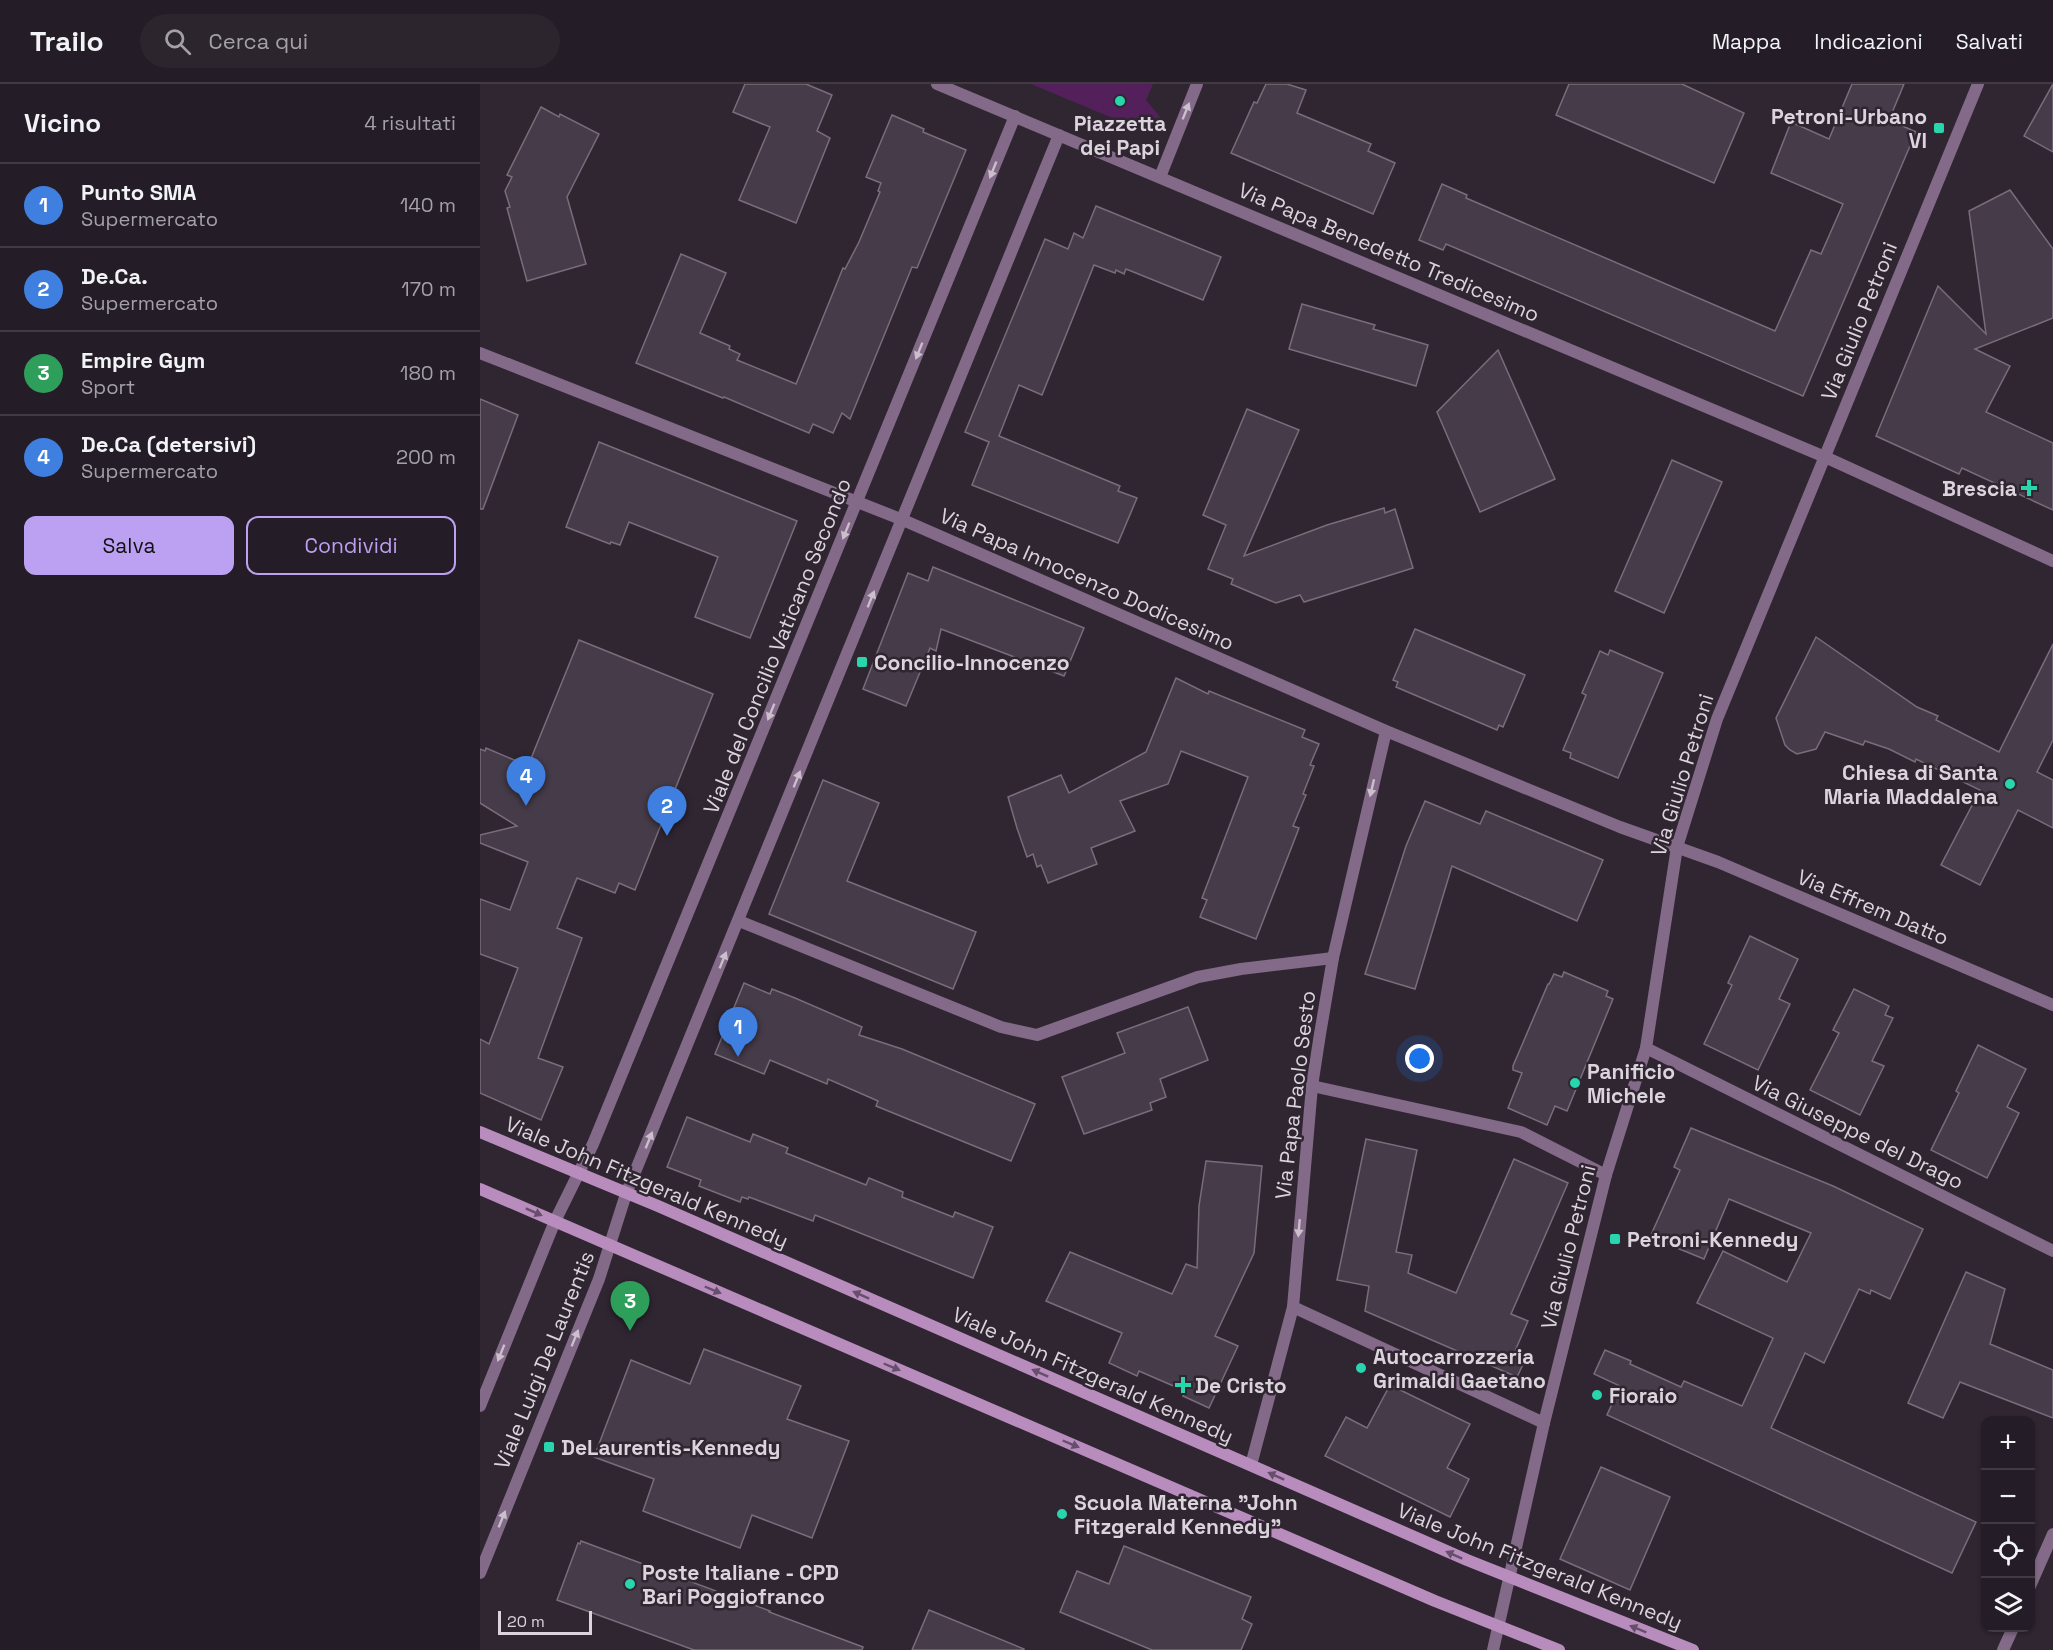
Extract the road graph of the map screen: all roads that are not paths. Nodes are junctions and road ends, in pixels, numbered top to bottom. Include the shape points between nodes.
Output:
1 (937, 84) edge
2 (1197, 84) edge
3 (1978, 84) edge
4 (1015, 116) junction
5 (1059, 135) junction
6 (1160, 177) junction
7 (480, 352) edge
8 (1825, 457) junction
9 (858, 502) junction
10 (903, 520) junction
11 (2053, 561) edge
12 (1386, 730) junction
13 (1677, 847) junction
14 (739, 921) junction
15 (1333, 958) junction
16 (2053, 1005) edge
17 (1646, 1048) junction
18 (1312, 1086) junction
19 (480, 1132) edge
20 (579, 1173) junction
21 (1606, 1176) junction
22 (480, 1189) edge
23 (626, 1194) junction
24 (555, 1221) junction
25 (611, 1246) junction
26 (2053, 1251) edge
27 (1293, 1307) junction
28 (480, 1406) edge
29 (1544, 1423) junction
30 (1251, 1465) junction
31 (2053, 1534) edge
32 (480, 1573) edge
33 (1509, 1577) junction
34 (2035, 1578) edge
35 (1498, 1626) junction
36 (2011, 1632) edge
37 (1493, 1650) edge
38 (1559, 1650) edge
39 (1693, 1650) edge
40 (2003, 1650) edge

1 - 4 street, Via Papa Benedetto Tredicesimo
6 -> 2 street
3 - 8 street, Via Giulio Petroni
4 - 5 street, Via Papa Benedetto Tredicesimo
4 -> 9 street, Viale del Concilio Vaticano Secondo
5 - 6 street, Via Papa Benedetto Tredicesimo
5 - 10 street
6 - 8 street, Via Papa Benedetto Tredicesimo
7 - 9 street, Via Papa Innocenzo Dodicesimo
8 - 11 street, Via Papa Benedetto Tredicesimo
8 - 13 street, Via Giulio Petroni via 1717,719
9 - 10 street, Via Papa Innocenzo Dodicesimo
9 -> 20 street, Viale del Concilio Vaticano Secondo
10 - 12 street, Via Papa Innocenzo Dodicesimo
14 -> 10 street
12 - 13 street, Via Papa Innocenzo Dodicesimo
12 -> 15 street, Via Papa Paolo Sesto
13 - 16 street, Via Effrem Datto
13 - 17 street, Via Giulio Petroni
14 - 15 street via 1001,1028 1037,1035 1198,977
23 -> 14 street
15 - 18 street, Via Papa Paolo Sesto
17 - 21 street, Via Giulio Petroni
17 - 26 street, Via Giuseppe del Drago
18 - 21 street via 1521,1132
18 -> 27 street, Via Papa Paolo Sesto
19 - 20 main road, Viale John Fitzgerald Kennedy
20 - 23 main road, Viale John Fitzgerald Kennedy
20 - 24 street, Viale del Concilio Vaticano Secondo
21 - 29 street, Via Giulio Petroni
22 -> 24 main road
23 - 25 street, Viale Luigi De Laurentis
30 -> 23 main road, Viale John Fitzgerald Kennedy
24 - 25 main road
24 -> 28 street, Viale Luigi De Laurentis
32 -> 25 street, Viale Luigi De Laurentis
25 -> 35 main road
27 - 29 street
27 - 30 street, Via Papa Paolo Sesto
29 - 33 street, Via Giulio Petroni
33 -> 30 main road, Viale John Fitzgerald Kennedy
31 - 34 street
33 - 35 street, Via Giulio Petroni
39 -> 33 main road, Viale John Fitzgerald Kennedy
35 - 37 street, Via Giulio Petroni
35 - 38 main road
36 - 40 street

